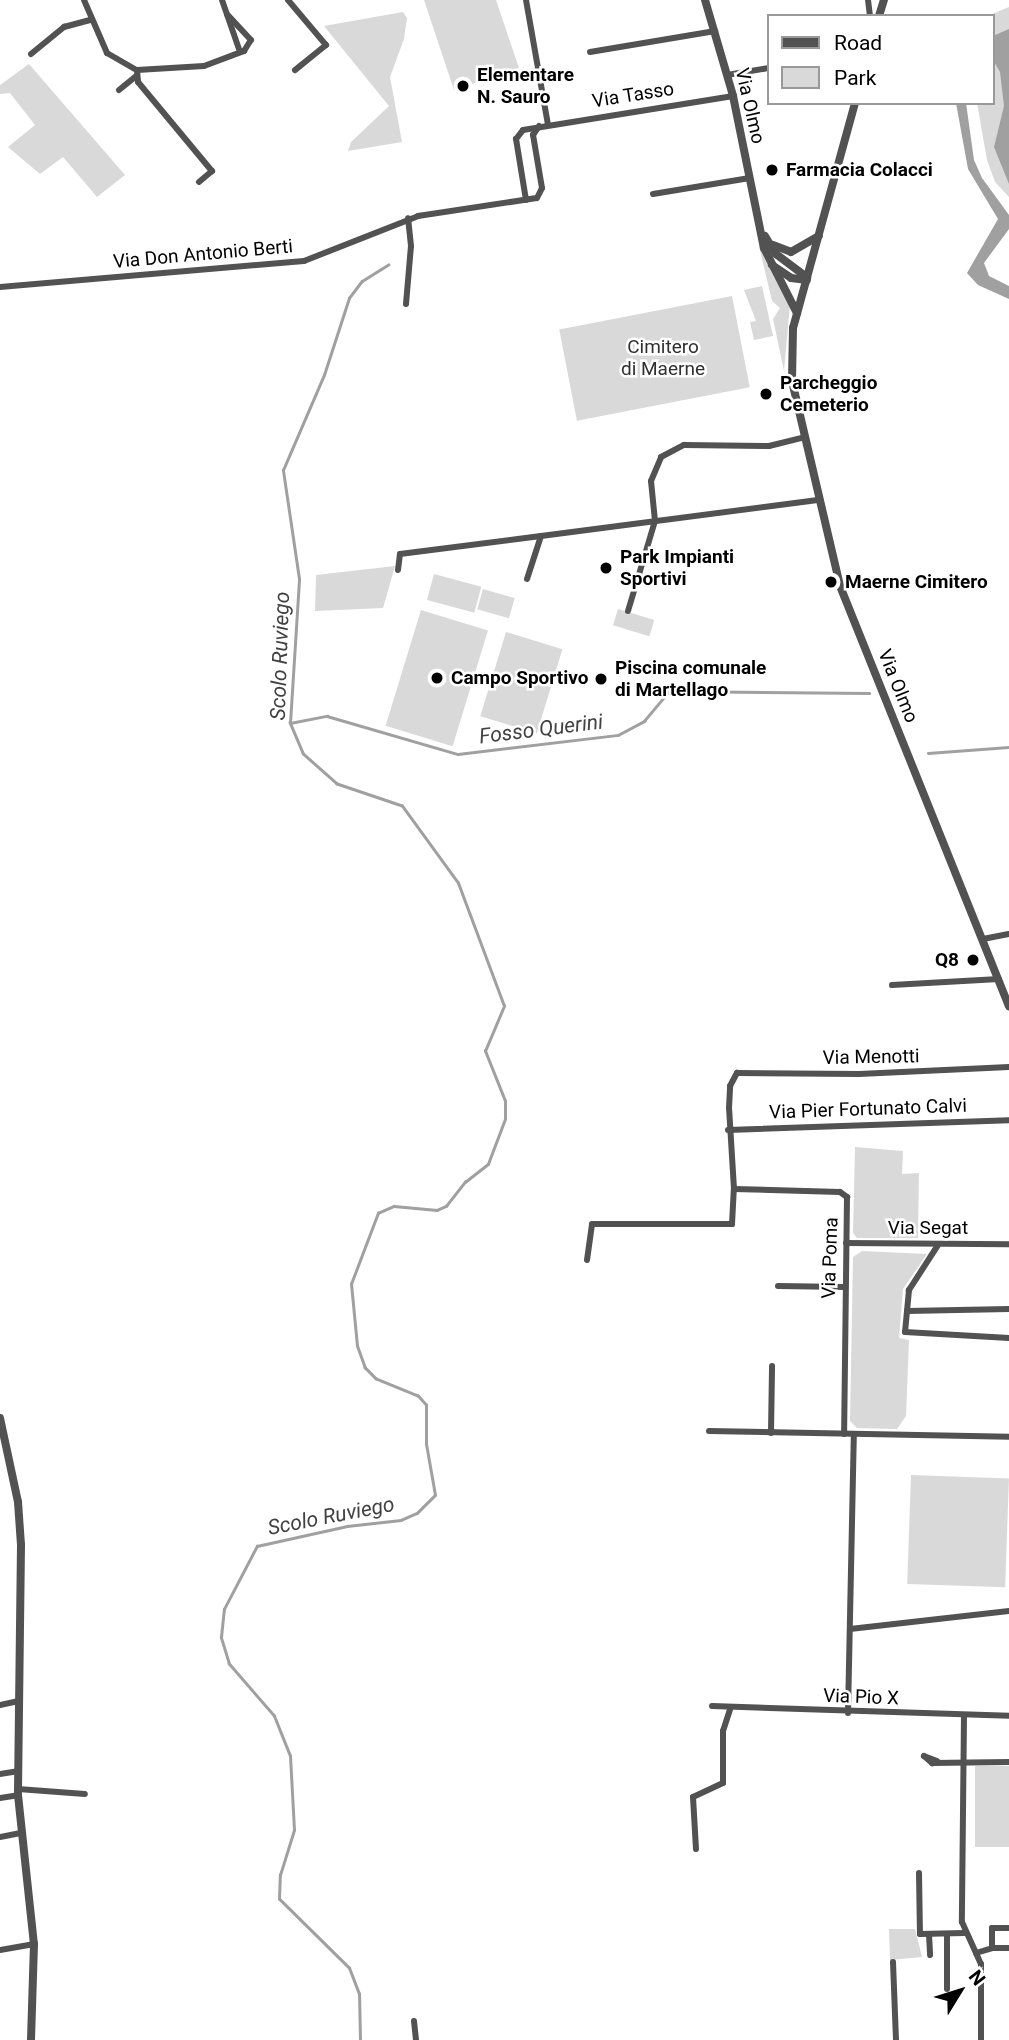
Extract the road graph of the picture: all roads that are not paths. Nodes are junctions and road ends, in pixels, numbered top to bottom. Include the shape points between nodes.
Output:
1 (84, 0) edge
2 (222, 0) edge
3 (288, 0) edge
4 (526, 0) edge
5 (705, 0) edge
6 (870, 0) edge
7 (882, 8) edge
8 (226, 14) junction
9 (90, 20) junction
10 (715, 31) junction
11 (239, 49) junction
12 (590, 52) dead end
13 (31, 54) dead end
14 (768, 68) edge
15 (295, 70) dead end
16 (136, 73) junction
17 (727, 75) junction
18 (119, 90) dead end
19 (733, 96) junction
20 (854, 105) edge
21 (548, 125) junction
22 (539, 127) junction
23 (750, 178) junction
24 (199, 182) dead end
25 (653, 194) dead end
26 (526, 200) junction
27 (405, 220) junction
28 (761, 230) junction
29 (819, 236) junction
30 (768, 242) junction
31 (770, 263) junction
32 (807, 279) junction
33 (0, 287) edge
34 (406, 304) dead end
35 (797, 313) junction
36 (805, 437) junction
37 (820, 500) junction
38 (655, 519) junction
39 (541, 536) junction
40 (398, 570) dead end
41 (527, 579) dead end
42 (628, 611) dead end
43 (1009, 934) edge
44 (983, 939) junction
45 (999, 979) junction
46 (892, 985) dead end
47 (1007, 994) edge
48 (1009, 1006) edge
49 (1009, 1067) edge
50 (1009, 1120) edge
51 (728, 1130) junction
52 (734, 1189) junction
53 (846, 1243) junction
54 (1009, 1244) edge
55 (938, 1245) junction
56 (587, 1260) dead end
57 (778, 1286) dead end
58 (844, 1287) junction
59 (1009, 1309) edge
60 (907, 1311) junction
61 (1009, 1338) edge
62 (772, 1366) dead end
63 (0, 1418) edge
64 (709, 1431) dead end
65 (771, 1433) junction
66 (844, 1434) junction
67 (853, 1434) junction
68 (1009, 1437) edge
69 (1009, 1611) edge
70 (850, 1629) junction
71 (19, 1701) junction
72 (0, 1705) edge
73 (712, 1706) dead end
74 (731, 1707) junction
75 (848, 1713) junction
76 (964, 1716) junction
77 (1009, 1716) edge
78 (937, 1761) dead end
79 (964, 1762) junction
80 (1009, 1762) edge
81 (19, 1771) junction
82 (0, 1774) edge
83 (18, 1792) junction
84 (85, 1794) dead end
85 (0, 1798) edge
86 (21, 1833) junction
87 (0, 1837) edge
88 (696, 1849) dead end
89 (919, 1873) dead end
90 (1009, 1928) edge
91 (964, 1933) junction
92 (929, 1934) junction
93 (947, 1934) junction
94 (34, 1944) junction
95 (992, 1948) junction
96 (1009, 1948) edge
97 (0, 1950) edge
98 (976, 1953) junction
99 (930, 1955) dead end
100 (893, 1962) dead end
101 (947, 1989) dead end
102 (414, 2021) dead end
103 (30, 2040) edge
104 (416, 2040) edge
105 (896, 2040) edge
106 (979, 2040) edge

1 - 9 street
2 - 8 street
3 - 15 street via 326,45
4 - 21 street
5 - 10 street, Via Olmo
6 - 7 street
8 - 11 street
8 - 11 street via 251,40 244,51
9 - 13 street via 64,27
9 - 16 street via 107,53
10 - 12 street
10 - 17 street, Via Olmo
11 - 16 street via 219,64
14 - 17 street
16 - 18 street
16 - 24 street via 212,171
17 - 19 street, Via Olmo
19 - 21 street, Via Tasso
19 - 23 street, Via Olmo
20 - 29 street
21 - 22 street, Via Tasso
22 - 26 street via 533,135 541,194
22 - 26 street, Via Tasso via 523,130 516,139
23 - 25 street
23 - 28 street, Via Olmo
26 - 27 street
27 - 33 street, Via Don Antonio Berti via 304,261
27 - 34 street via 411,246
28 - 30 street, Via Olmo
28 - 31 street, Via Olmo
29 - 30 street via 791,253
29 - 32 street
30 - 32 street, Via Olmo
31 - 32 street via 791,278
31 - 35 street, Via Olmo
32 - 35 street, Via Olmo
35 - 36 street, Via Olmo via 790,362
36 - 37 street, Via Olmo
36 - 38 street via 769,446 691,444 672,449 652,474
37 - 38 street
37 - 44 street, Via Olmo via 845,599
38 - 39 street
38 - 42 street
39 - 40 street via 400,554
39 - 41 street
43 - 44 street
44 - 45 street, Via Olmo
45 - 46 street
45 - 47 street, Via Olmo
47 - 48 street, Via Olmo
49 - 51 street, Via Menotti via 734,1075
50 - 51 street, Via Pier Fortunato Calvi
51 - 52 street
52 - 53 street, Via Poma via 844,1194
52 - 56 street via 728,1227 592,1224
53 - 55 street, Via Segat
53 - 58 street, Via Poma
54 - 55 street, Via Segat
55 - 60 street via 909,1290
57 - 58 street
58 - 66 street, Via Poma
59 - 60 street
60 - 61 street via 905,1332 910,1335
62 - 65 street
63 - 71 street via 18,1502 21,1545
64 - 65 street
65 - 66 street
66 - 67 street
67 - 68 street
67 - 70 street
69 - 70 street
70 - 75 street
71 - 72 street
71 - 81 street
73 - 74 street, Via Pio X
74 - 75 street, Via Pio X
74 - 88 street via 723,1731 723,1783 693,1797
75 - 76 street, Via Pio X
76 - 77 street, Via Pio X
76 - 79 street
78 - 79 street
79 - 80 street
79 - 91 street
81 - 82 street
81 - 83 street
83 - 84 street
83 - 85 street
83 - 86 street
86 - 87 street
86 - 94 street
89 - 92 street via 920,1932
90 - 95 street via 992,1928
91 - 93 street
91 - 98 street
92 - 93 street
92 - 99 street
93 - 101 street
94 - 97 street
94 - 103 street
95 - 96 street
95 - 98 street
98 - 106 street via 981,1964
100 - 105 street
102 - 104 street

